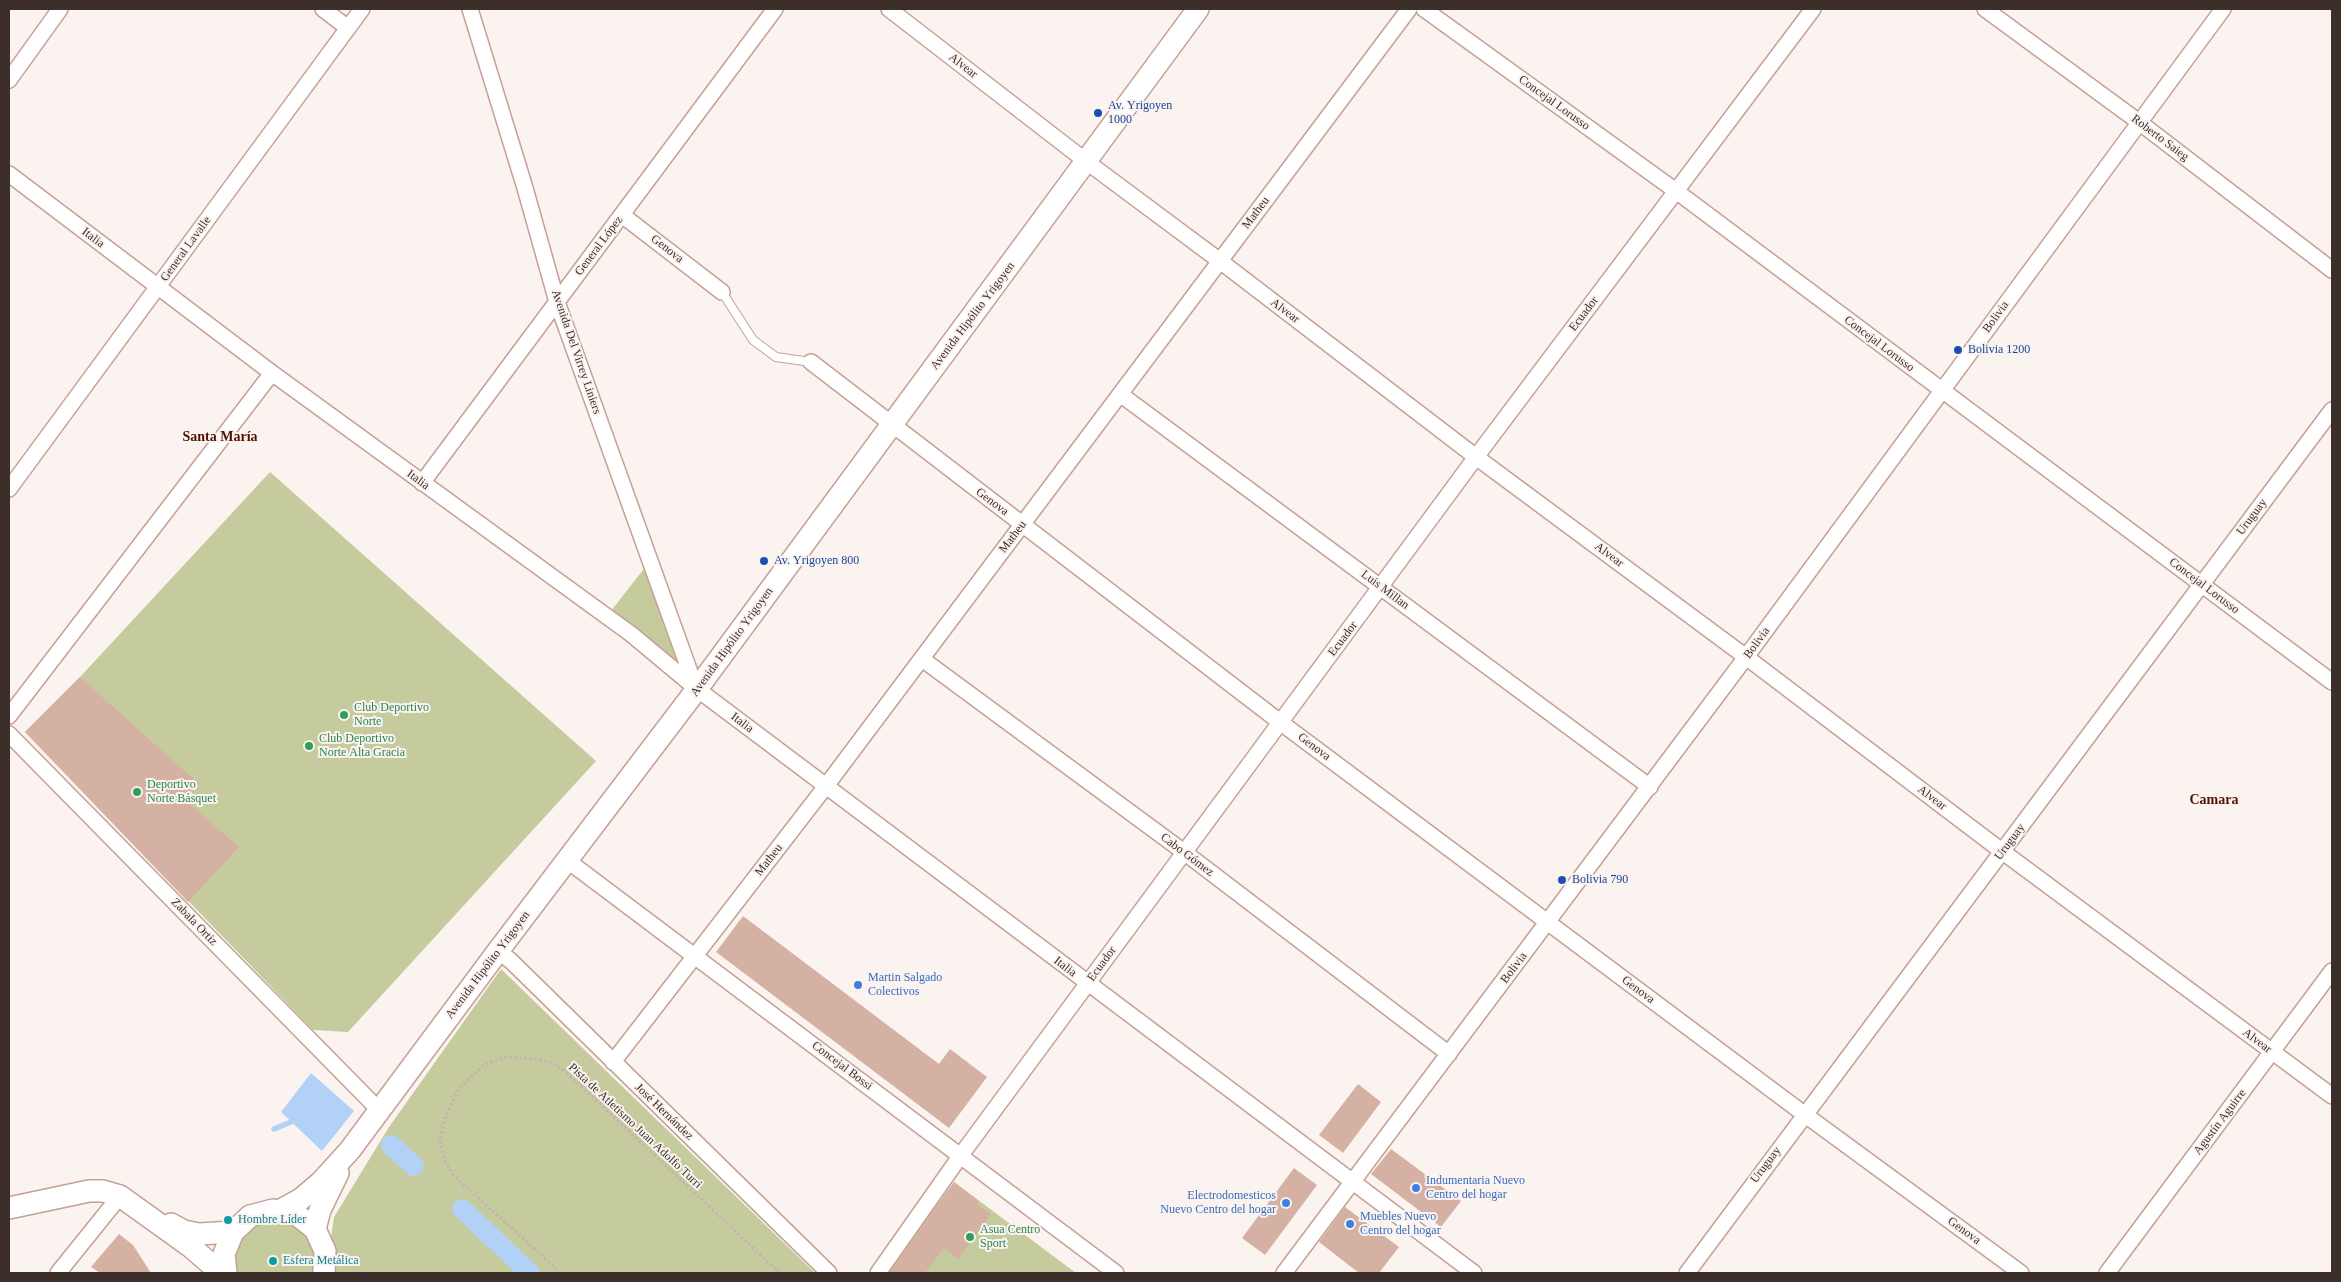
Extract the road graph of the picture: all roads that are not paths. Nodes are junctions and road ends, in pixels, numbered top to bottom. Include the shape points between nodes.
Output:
1 (60, 9) edge
2 (323, 9) edge
3 (362, 9) edge
4 (470, 9) edge
5 (775, 9) edge
6 (889, 9) edge
7 (1198, 9) edge
8 (1409, 9) edge
9 (1424, 9) edge
10 (1814, 9) edge
11 (1985, 9) edge
12 (2223, 9) edge
13 (348, 28) junction
14 (9, 80) edge
15 (2140, 122) junction
16 (1087, 162) junction
17 (9, 174) edge
18 (1676, 192) junction
19 (622, 214) junction
20 (1220, 261) junction
21 (2332, 270) edge
22 (157, 287) junction
23 (722, 292) joint
24 (557, 302) junction
25 (811, 362) joint
26 (272, 373) junction
27 (1941, 391) junction
28 (1120, 394) junction
29 (2332, 410) edge
30 (892, 425) junction
31 (1476, 457) junction
32 (422, 483) junction
33 (9, 488) edge
34 (1022, 524) junction
35 (2202, 584) junction
36 (1381, 587) junction
37 (1746, 657) junction
38 (922, 659) junction
39 (2332, 682) edge
40 (697, 689) junction
41 (9, 716) edge
42 (1280, 722) junction
43 (9, 734) edge
44 (826, 786) junction
45 (1650, 787) junction
46 (1184, 852) junction
47 (2003, 852) junction
48 (568, 860) junction
49 (1548, 923) junction
50 (498, 951) junction
51 (694, 956) junction
52 (2332, 971) edge
53 (1087, 984) junction
54 (2272, 1052) junction
55 (1449, 1054) junction
56 (613, 1062) junction
57 (2332, 1096) edge
58 (380, 1111) junction
59 (1804, 1114) junction
60 (350, 1150) junction
61 (961, 1155) junction
62 (1351, 1183) junction
63 (120, 1196) junction
64 (9, 1208) edge
65 (281, 1210) junction
66 (143, 1211) junction
67 (315, 1229) junction
68 (233, 1232) junction
69 (58, 1273) edge
70 (221, 1273) edge
71 (226, 1273) edge
72 (324, 1273) edge
73 (830, 1273) edge
74 (878, 1273) edge
75 (1116, 1273) edge
76 (1284, 1273) edge
77 (1474, 1273) edge
78 (1686, 1273) edge
79 (2022, 1273) edge
80 (2107, 1273) edge

1 - 14 street
2 - 13 street
3 - 13 street, General Lavalle
4 - 24 street, Avenida Del Virrey Liniers via 526,188
5 - 19 street, General López
6 - 16 street, Alvear
7 - 16 main road, Avenida Hipólito Yrigoyen
8 - 20 street, Matheu
9 - 18 street, Concejal Lorusso
10 - 18 street, Ecuador
11 - 15 street, Roberto Saieg
12 - 15 street, Bolivia
13 - 22 street, General Lavalle
15 - 21 street, Roberto Saieg
15 - 27 street, Bolivia
16 - 20 street, Alvear
16 - 30 main road, Avenida Hipólito Yrigoyen
17 - 22 street, Italia
18 - 27 street, Concejal Lorusso
18 - 31 street, Ecuador
19 - 23 street, Genova
19 - 24 street, General López
20 - 28 street, Matheu
20 - 31 street, Alvear
22 - 26 street, Italia
22 - 33 street, General Lavalle
23 - 25 lane, Genova via 753,340 776,357
24 - 32 street, General López
24 - 40 street, Avenida Del Virrey Liniers
25 - 30 street, Genova
26 - 32 street, Italia
26 - 41 street
27 - 35 street, Concejal Lorusso
27 - 37 street, Bolivia
28 - 34 street, Matheu
28 - 36 street, Luis Millan
29 - 35 street, Uruguay
30 - 34 street, Genova
30 - 40 main road, Avenida Hipólito Yrigoyen
31 - 36 street, Ecuador
31 - 37 street, Alvear
32 - 40 street, Italia via 631,634
34 - 38 street, Matheu
34 - 42 street, Genova
35 - 39 street, Concejal Lorusso
35 - 47 street, Uruguay
36 - 42 street, Ecuador
36 - 45 street, Luis Millan
37 - 45 street, Bolivia
37 - 47 street, Alvear
38 - 44 street, Matheu
38 - 46 street, Cabo Gómez
40 - 44 street, Italia
40 - 48 main road, Avenida Hipólito Yrigoyen
42 - 46 street, Ecuador
42 - 49 street, Genova
43 - 58 street, Zabala Ortiz
44 - 51 street, Matheu
44 - 53 street, Italia
45 - 49 street, Bolivia
46 - 53 street, Ecuador
46 - 55 street, Cabo Gómez
47 - 54 street, Alvear
47 - 59 street, Uruguay
48 - 50 main road, Avenida Hipólito Yrigoyen
48 - 51 street, Concejal Bossi
49 - 55 street, Bolivia
49 - 59 street, Genova
50 - 56 street, José Hernández
50 - 58 main road, Avenida Hipólito Yrigoyen
51 - 56 street, Matheu
51 - 61 street, Concejal Bossi
52 - 54 street, Agustín Aguirre
53 - 61 street, Ecuador
53 - 62 street, Italia
54 - 57 street, Alvear
54 - 80 street, Agustín Aguirre
55 - 62 street, Bolivia
56 - 73 street, José Hernández
58 - 60 main road, Avenida Hipólito Yrigoyen
59 - 78 street, Uruguay
59 - 79 street, Genova
60 - 65 main road, Avenida Hipólito Yrigoyen via 321,1182
60 - 67 main road, Avenida Hipólito Yrigoyen via 328,1190
61 - 74 street, Ecuador
61 - 75 street, Concejal Bossi
62 - 76 street, Bolivia
62 - 77 street, Italia
63 - 64 main road via 89,1191
63 - 66 main road
63 - 69 street
65 - 67 main road via 303,1218
65 - 68 main road via 257,1213 244,1220
66 - 68 main road via 184,1231 212,1235
66 - 70 main road
67 - 72 main road via 324,1251
68 - 71 main road via 224,1254

